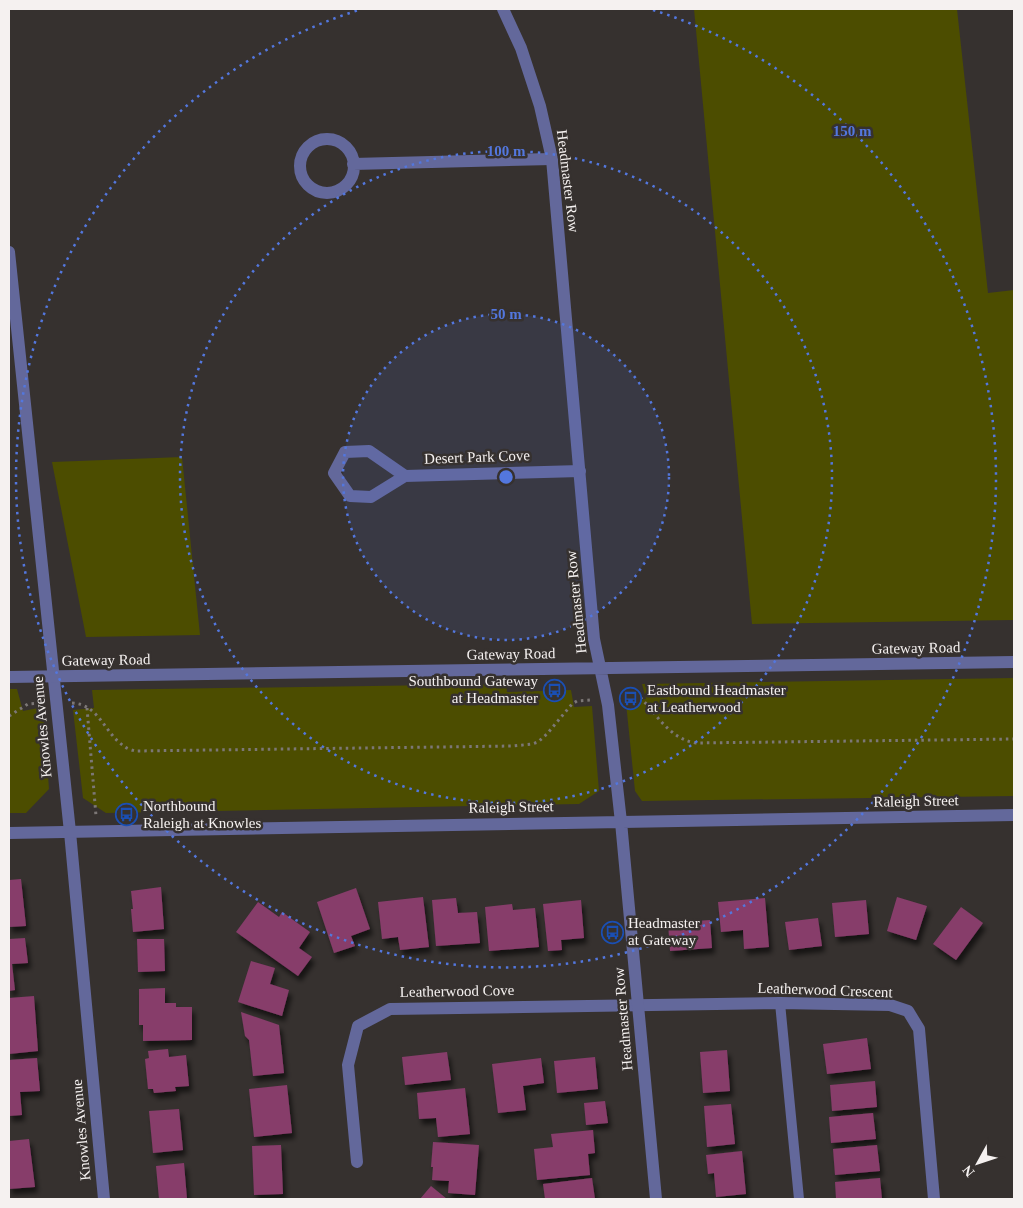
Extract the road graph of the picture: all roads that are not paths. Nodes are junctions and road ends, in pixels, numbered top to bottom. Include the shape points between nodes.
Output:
1 (503, 9) edge
2 (552, 159) junction
3 (354, 164) junction
4 (9, 252) edge
5 (580, 471) junction
6 (405, 476) junction
7 (1014, 662) edge
8 (601, 669) junction
9 (9, 677) edge
10 (54, 677) junction
11 (1014, 815) edge
12 (621, 822) junction
13 (70, 832) junction
14 (9, 833) edge
15 (780, 1003) junction
16 (638, 1005) junction
17 (357, 1162) dead end
18 (104, 1199) edge
19 (656, 1199) edge
20 (799, 1199) edge
21 (934, 1199) edge

1 - 2 street, Headmaster Row via 521,48 540,106
2 - 3 street
2 - 5 street, Headmaster Row
3 - 3 street via 351,155 339,142 321,140 306,149 300,165 305,182 319,192 328,193 336,192 350,181
4 - 10 street, Knowles Avenue
5 - 6 street, Desert Park Cove
5 - 8 street, Headmaster Row via 594,639
6 - 6 street, Desert Park Cove via 369,452 346,452 334,473 350,496 371,497
7 - 8 street, Gateway Road
8 - 10 street, Gateway Road
8 - 12 street, Headmaster Row
9 - 10 street, Gateway Road
10 - 13 street, Knowles Avenue
11 - 12 street, Raleigh Street
12 - 13 street, Raleigh Street
12 - 16 street, Headmaster Row
13 - 14 street, Raleigh Street
13 - 18 street, Knowles Avenue
15 - 16 street, Leatherwood Crescent
15 - 20 lane
15 - 21 street, Leatherwood Crescent via 890,1005 908,1011 919,1029
16 - 17 street, Leatherwood Cove via 390,1008 358,1026 348,1066
16 - 19 street, Headmaster Row

